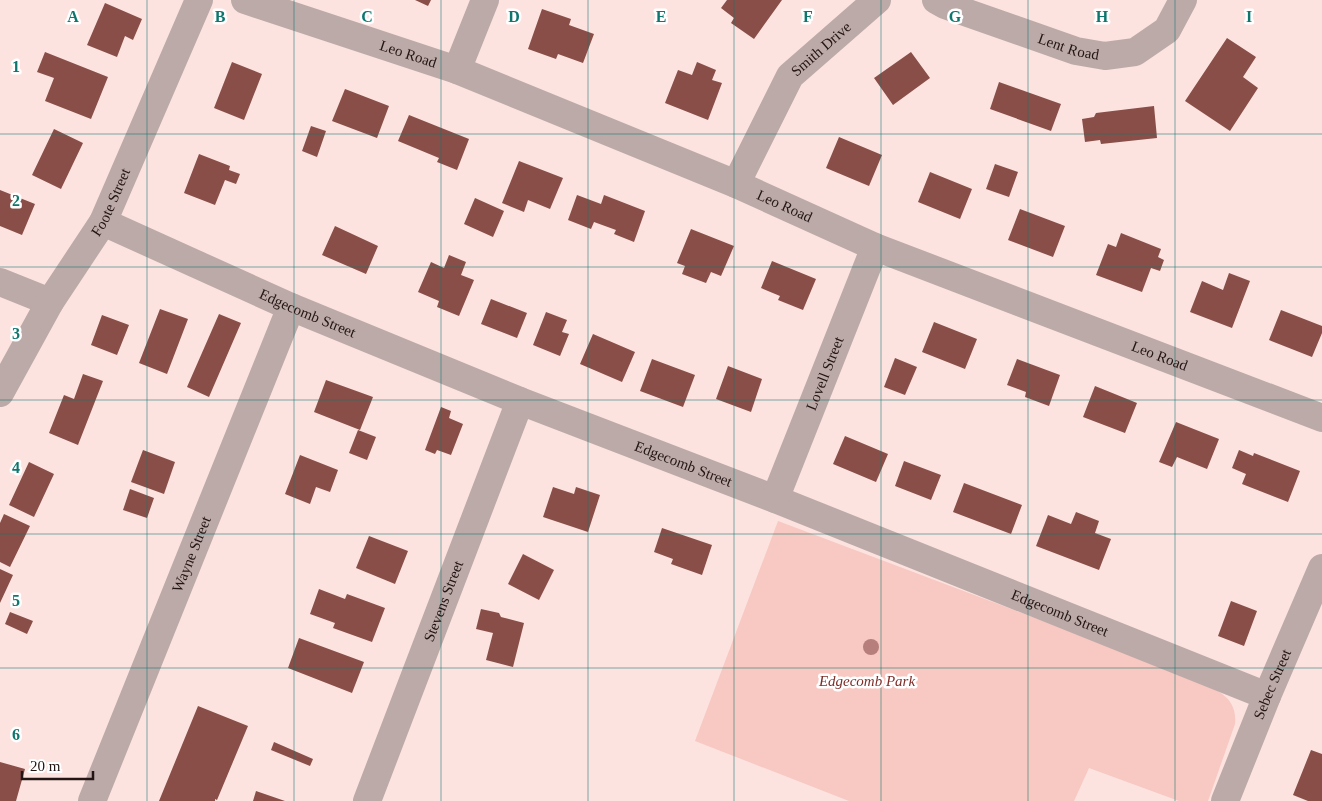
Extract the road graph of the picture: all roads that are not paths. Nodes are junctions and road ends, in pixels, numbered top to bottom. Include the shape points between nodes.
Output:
1 (199, 0) edge
2 (245, 0) edge
3 (485, 0) edge
4 (877, 0) edge
5 (936, 0) edge
6 (1183, 0) edge
7 (456, 70) junction
8 (736, 184) junction
9 (103, 222) junction
10 (875, 247) junction
11 (0, 282) edge
12 (50, 302) junction
13 (291, 307) junction
14 (0, 393) edge
15 (520, 401) junction
16 (1322, 418) edge
17 (775, 499) junction
18 (1322, 568) edge
19 (1267, 696) junction
20 (92, 801) edge
21 (367, 801) edge
22 (1225, 801) edge

1 - 9 street, Foote Street
2 - 7 street, Leo Road
3 - 7 street
4 - 8 street, Smith Drive via 790,76
5 - 6 street, Lent Road via 945,6 1076,51 1105,56 1135,52 1167,30
7 - 8 street, Leo Road
8 - 10 street, Leo Road
9 - 12 street, Foote Street
9 - 13 street, Edgecomb Street
10 - 16 street, Leo Road
10 - 17 street, Lovell Street
11 - 12 street
12 - 14 street, Foote Street
13 - 15 street, Edgecomb Street
13 - 20 street, Wayne Street
15 - 17 street, Edgecomb Street
15 - 21 street, Stevens Street
17 - 19 street, Edgecomb Street
18 - 19 street, Sebec Street
19 - 22 street, Sebec Street

